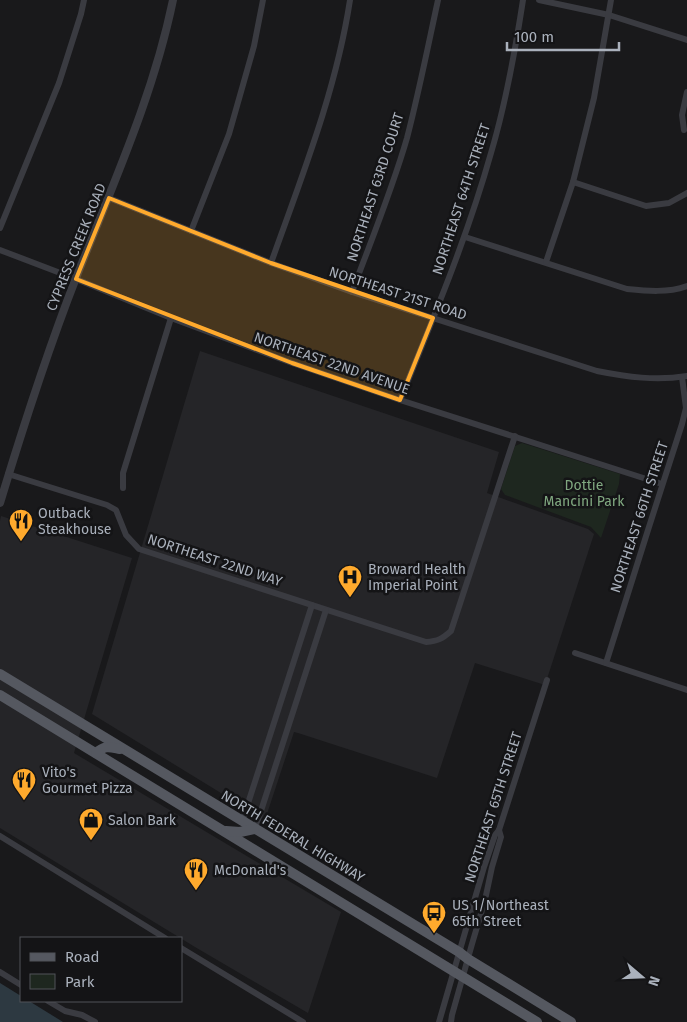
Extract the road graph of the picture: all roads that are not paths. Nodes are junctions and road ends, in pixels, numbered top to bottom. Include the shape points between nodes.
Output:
1 (84, 0) edge
2 (173, 0) edge
3 (263, 0) edge
4 (350, 0) edge
5 (438, 0) edge
6 (523, 0) edge
7 (539, 0) edge
8 (611, 0) edge
9 (609, 15) junction
10 (687, 40) edge
11 (687, 92) edge
12 (684, 130) dead end
13 (573, 182) junction
14 (687, 194) edge
15 (109, 198) junction
16 (0, 228) edge
17 (191, 231) junction
18 (465, 237) junction
19 (0, 250) edge
20 (546, 262) junction
21 (271, 263) junction
22 (76, 279) junction
23 (687, 286) edge
24 (352, 292) junction
25 (171, 318) junction
26 (434, 318) junction
27 (685, 377) edge
28 (400, 400) junction
29 (515, 436) junction
30 (8, 474) junction
31 (662, 484) junction
32 (123, 488) dead end
33 (0, 503) edge
34 (312, 605) junction
35 (326, 610) junction
36 (575, 653) dead end
37 (606, 663) junction
38 (0, 674) edge
39 (547, 680) dead end
40 (687, 680) edge
41 (686, 689) edge
42 (0, 695) edge
43 (123, 749) junction
44 (96, 754) junction
45 (242, 822) junction
46 (254, 829) junction
47 (222, 830) junction
48 (500, 830) junction
49 (0, 836) edge
50 (266, 836) junction
51 (240, 841) junction
52 (163, 937) edge
53 (182, 949) edge
54 (459, 952) junction
55 (468, 959) junction
56 (454, 971) junction
57 (0, 972) edge
58 (463, 977) junction
59 (20, 984) edge
60 (50, 1002) edge
61 (95, 1022) edge
62 (303, 1022) edge
63 (439, 1022) edge
64 (451, 1022) edge
65 (537, 1022) edge
66 (571, 1022) edge

1 - 16 street via 59,83
2 - 15 street, CYPRESS CREEK ROAD via 158,65
3 - 17 street via 254,46 228,134
4 - 21 street via 338,63 323,116
5 - 24 street, NORTHEAST 63RD COURT via 406,139
6 - 18 street, NORTHEAST 64TH STREET via 513,64 492,152
7 - 9 street
8 - 9 street
9 - 10 street
9 - 13 street via 594,98
11 - 12 street via 682,115
13 - 14 street via 646,206 669,203
13 - 20 street
15 - 17 street, NORTHEAST 21ST ROAD
15 - 22 street, CYPRESS CREEK ROAD
17 - 21 street, NORTHEAST 21ST ROAD
18 - 20 street
18 - 26 street, NORTHEAST 64TH STREET
19 - 22 street, NORTHEAST 22ND AVENUE
20 - 23 street via 627,289 654,291
21 - 24 street, NORTHEAST 21ST ROAD
22 - 25 street, NORTHEAST 22ND AVENUE
22 - 30 street, CYPRESS CREEK ROAD
24 - 26 street, NORTHEAST 21ST ROAD
25 - 28 street, NORTHEAST 22ND AVENUE via 292,364
25 - 32 street via 123,472
26 - 27 street, NORTHEAST 21ST ROAD via 597,371 630,378
26 - 28 street, NORTHEAST 64TH STREET
27 - 31 street, NORTHEAST 66TH STREET via 686,408
28 - 29 street, NORTHEAST 22ND AVENUE
29 - 31 street, NORTHEAST 22ND AVENUE
29 - 35 street, NORTHEAST 22ND WAY via 451,631 443,638 426,642
30 - 33 street, CYPRESS CREEK ROAD
30 - 34 street, NORTHEAST 22ND WAY via 116,510 126,535 139,549
31 - 37 street, NORTHEAST 66TH STREET
34 - 35 street, NORTHEAST 22ND WAY
34 - 45 street
35 - 46 street
36 - 37 street
37 - 41 street
38 - 43 main road, NORTH FEDERAL HIGHWAY
39 - 48 street, NORTHEAST 65TH STREET
40 - 41 street
42 - 44 main road
43 - 44 main road via 105,747
43 - 45 main road, NORTH FEDERAL HIGHWAY
44 - 47 main road
45 - 46 main road, NORTH FEDERAL HIGHWAY
46 - 47 main road via 240,832
46 - 50 main road, NORTH FEDERAL HIGHWAY
47 - 51 main road
48 - 54 street, NORTHEAST 65TH STREET via 492,843
48 - 55 street via 502,837
49 - 52 street
50 - 51 main road via 249,834
50 - 54 main road, NORTH FEDERAL HIGHWAY
51 - 56 main road
53 - 62 street
54 - 55 main road, NORTH FEDERAL HIGHWAY
54 - 56 street, NORTHEAST 65TH STREET
55 - 58 street
55 - 66 main road, NORTH FEDERAL HIGHWAY
56 - 58 main road
56 - 63 street, NORTHEAST 65TH STREET
57 - 59 street
58 - 64 street
58 - 65 main road
60 - 61 street

